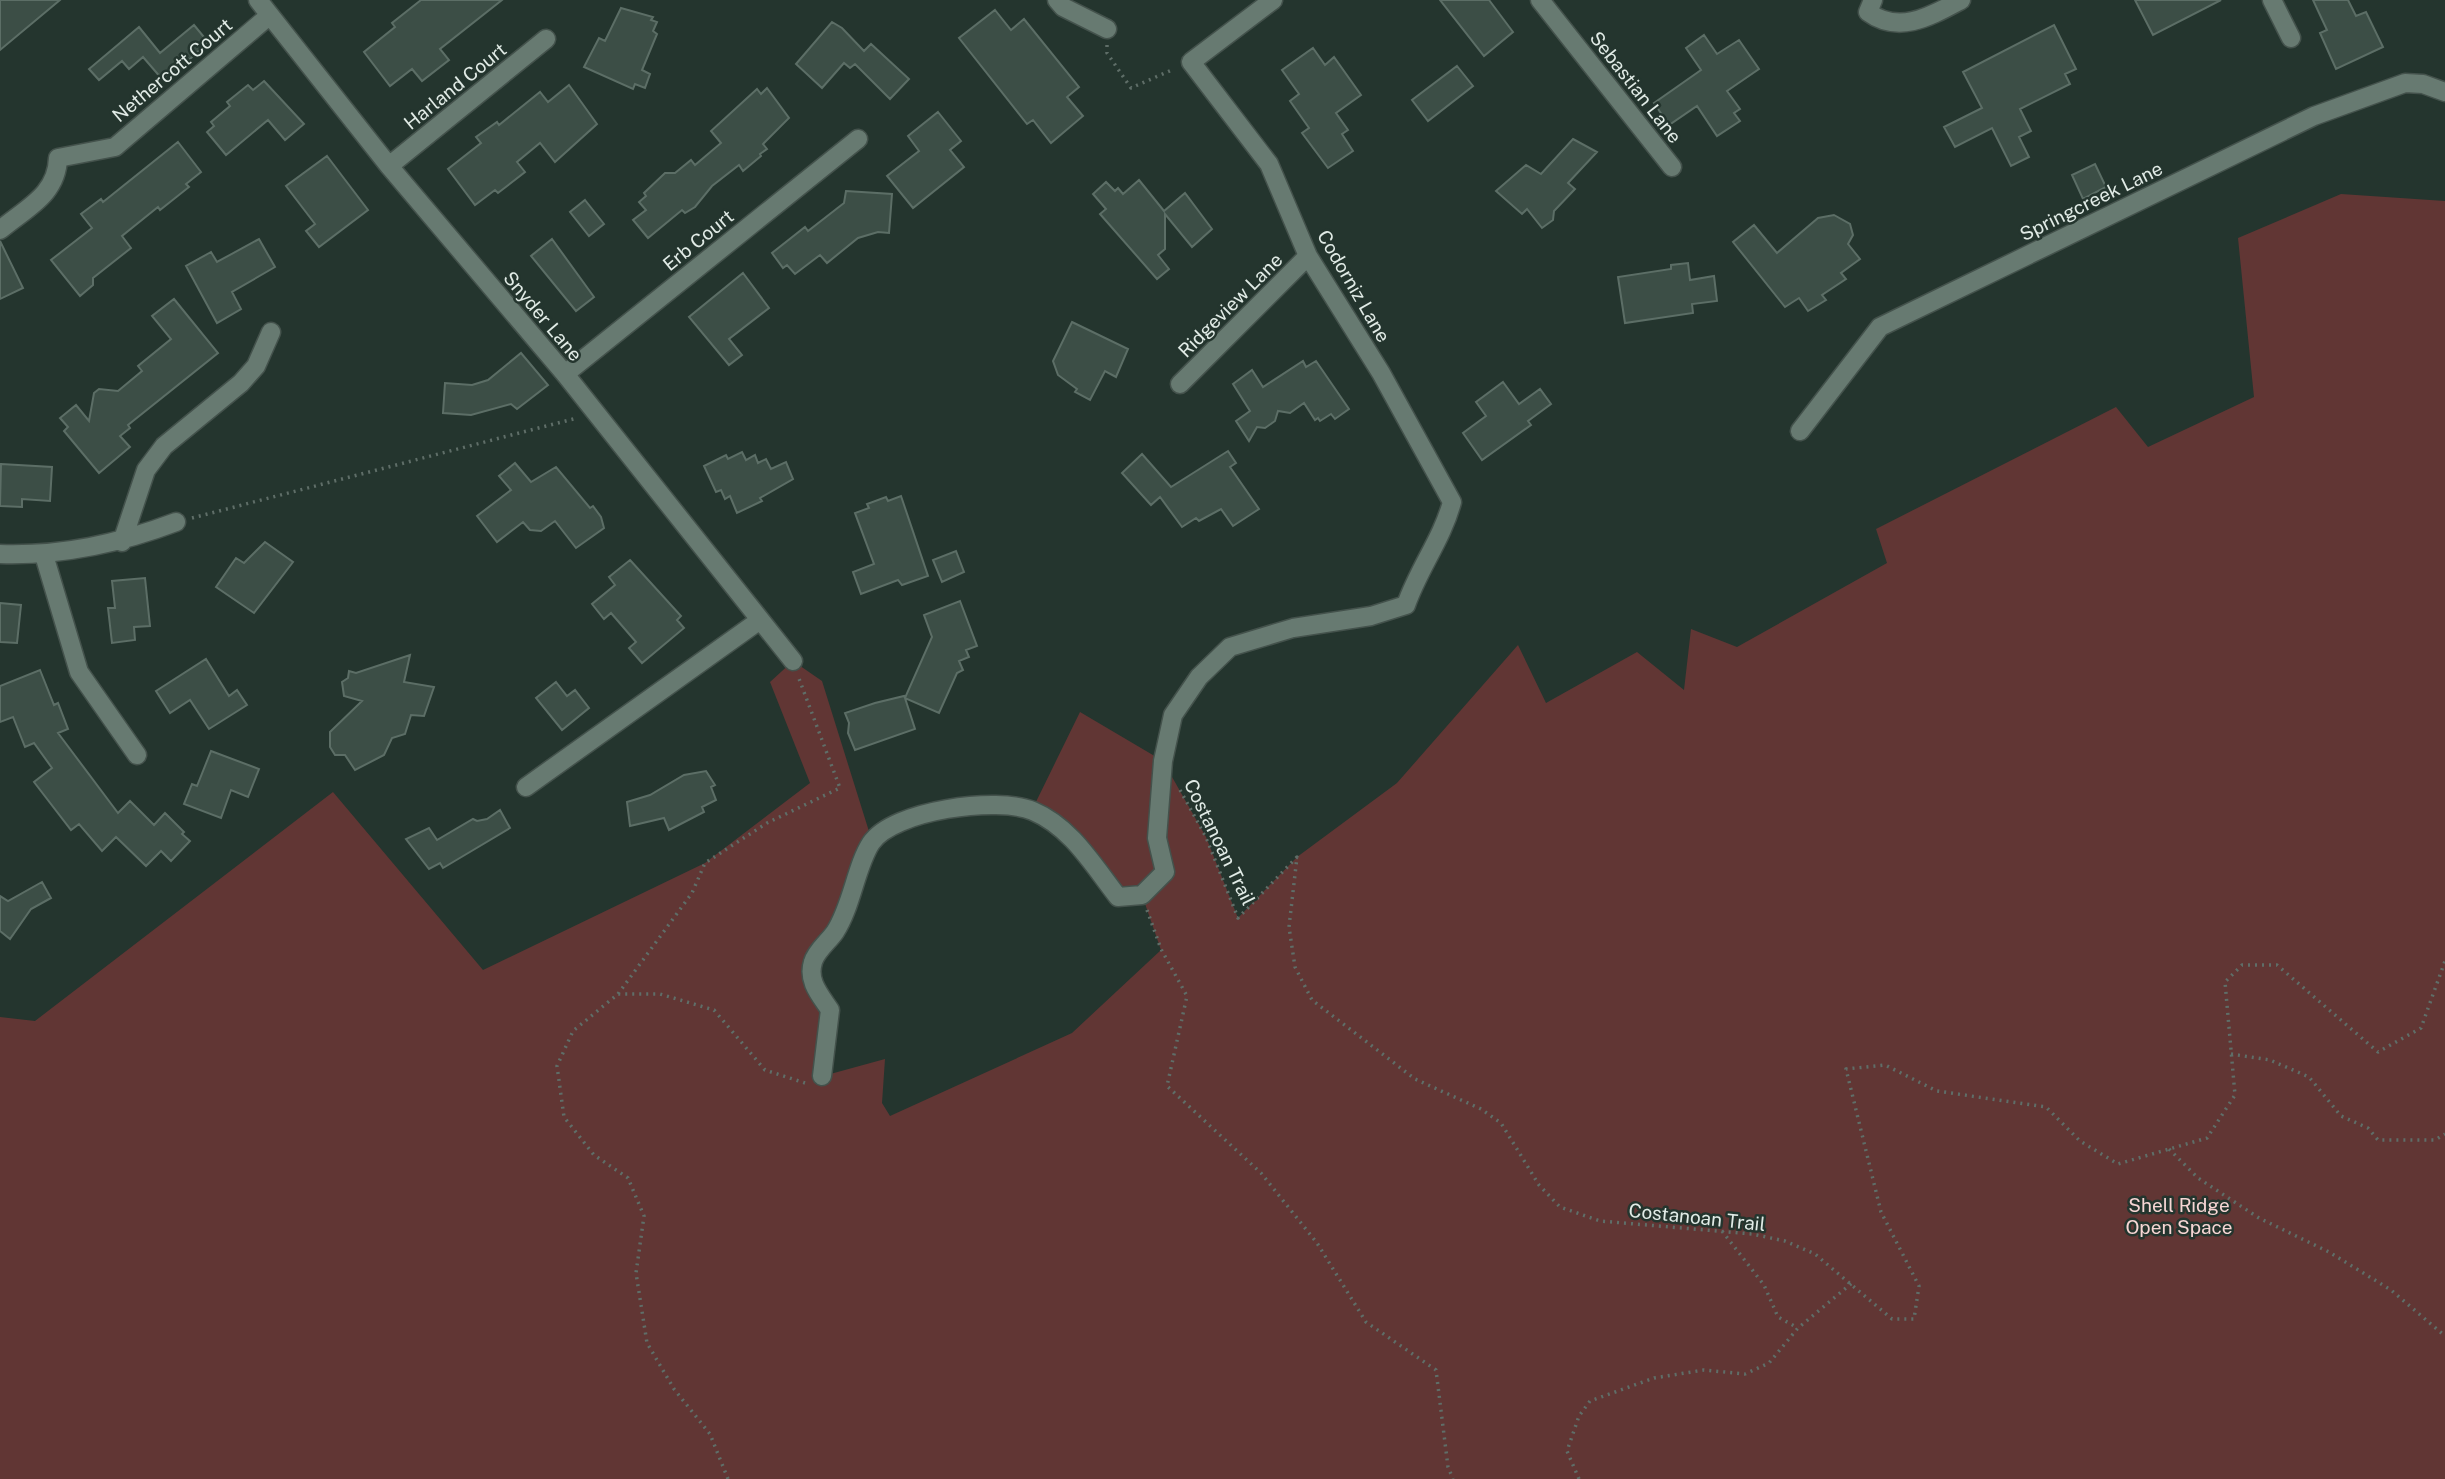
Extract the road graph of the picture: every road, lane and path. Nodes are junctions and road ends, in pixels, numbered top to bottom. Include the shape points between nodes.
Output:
1 (258, 0) edge
2 (1057, 0) edge
3 (1273, 0) edge
4 (1540, 0) edge
5 (1873, 0) edge
6 (1961, 0) edge
7 (2272, 0) edge
8 (270, 15) junction
9 (1107, 29) joint
10 (2291, 38) dead end
11 (546, 39) dead end
12 (1191, 62) junction
13 (2445, 92) edge
14 (858, 139) dead end
15 (389, 166) junction
16 (1672, 167) dead end
17 (0, 230) edge
18 (1308, 256) junction
19 (271, 332) dead end
20 (565, 374) junction
21 (1180, 384) dead end
22 (595, 414) junction
23 (1800, 431) dead end
24 (176, 522) joint
25 (122, 541) junction
26 (0, 554) edge
27 (44, 555) junction
28 (760, 620) junction
29 (793, 661) joint
30 (137, 755) dead end
31 (1163, 761) junction
32 (526, 787) dead end
33 (1142, 895) junction
34 (2445, 961) edge
35 (618, 995) junction
36 (2231, 1054) junction
37 (822, 1076) joint
38 (2445, 1134) edge
39 (2169, 1149) junction
40 (1722, 1231) junction
41 (1852, 1283) junction
42 (1798, 1328) junction
43 (2445, 1336) edge
44 (728, 1479) edge
45 (1453, 1479) edge
46 (1579, 1479) edge

1 - 8 street, Snyder Lane
2 - 9 street via 1063,8
3 - 12 street
4 - 16 street, Sebastian Lane
5 - 6 street via 1868,12 1883,23 1909,22
7 - 10 street
8 - 15 street, Snyder Lane
8 - 17 street, Nethercott Court via 115,147 58,158 57,176 50,189
9 - 12 path via 1107,53 1131,88
11 - 15 street, Harland Court
12 - 18 street, Codorniz Lane via 1269,164
13 - 23 street, Springcreek Lane via 2405,83 2314,116 1880,327
14 - 20 street, Erb Court
15 - 20 street, Snyder Lane
18 - 21 street, Ridgeview Lane
18 - 31 street, Codorniz Lane via 1381,373 1452,502 1444,530 1418,572 1406,605 1371,617 1293,628 1230,647 1199,677 1173,715
19 - 25 street via 256,366 241,383 164,446 146,470
20 - 22 street, Snyder Lane
22 - 24 path
22 - 28 street, Snyder Lane
24 - 25 street
25 - 27 street
26 - 27 street
27 - 30 street via 79,672
28 - 29 street, Snyder Lane
28 - 32 street
29 - 35 path via 840,788 767,823 705,863 692,893
31 - 33 street via 1157,838 1165,872
31 - 40 path, Costanoan Trail via 1206,837 1238,918 1297,856 1289,927 1295,967 1312,1000 1415,1079 1481,1109 1501,1124 1539,1185 1560,1207 1600,1221
33 - 37 street via 1118,897 1067,832 1032,810 961,805 904,820 872,841 837,929 813,961 813,985 830,1010
33 - 45 path via 1161,949 1188,996 1167,1086 1261,1174 1317,1243 1366,1322 1436,1370
34 - 36 path, Costanoan Trail via 2421,1028 2378,1052 2277,965 2242,965 2225,982
35 - 37 path via 660,994 714,1010 765,1070 804,1083
35 - 44 path via 573,1031 557,1066 564,1117 594,1155 628,1178 644,1216 636,1273 648,1343 674,1389 709,1434
36 - 38 path via 2270,1060 2309,1077 2340,1116 2368,1128 2378,1140 2435,1140
36 - 39 path, Costanoan Trail via 2235,1095 2207,1138
39 - 41 path, Costanoan Trail via 2118,1164 2080,1142 2046,1107 1937,1091 1885,1065 1846,1069 1881,1212 1919,1286 1914,1319 1892,1319
39 - 43 path via 2198,1178 2259,1218 2329,1252 2391,1290
40 - 41 path, Costanoan Trail via 1785,1241 1815,1254
40 - 42 path via 1764,1285 1778,1317
41 - 42 path
42 - 46 path via 1769,1363 1745,1374 1704,1370 1654,1378 1590,1401 1567,1451

